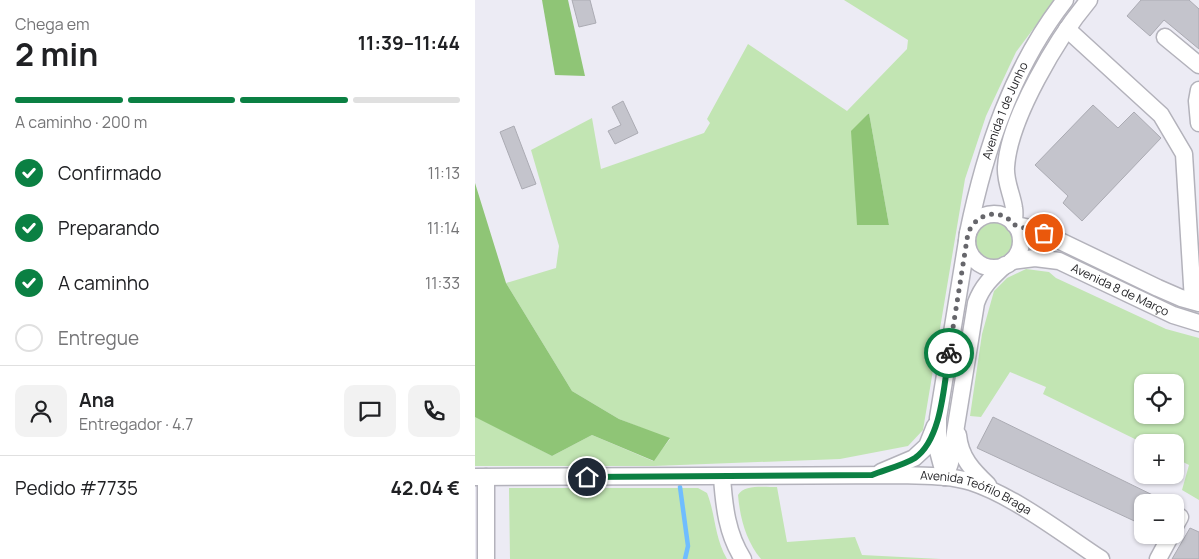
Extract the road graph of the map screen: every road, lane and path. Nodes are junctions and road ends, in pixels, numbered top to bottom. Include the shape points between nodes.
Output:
1 (1065, 0) edge
2 (1089, 0) edge
3 (1067, 29) junction
4 (1165, 37) dead end
5 (1199, 65) edge
6 (1199, 90) edge
7 (1199, 123) edge
8 (1015, 225) junction
9 (967, 237) junction
10 (1009, 263) junction
11 (1196, 302) edge
12 (1199, 323) edge
13 (938, 418) junction
14 (957, 421) junction
15 (872, 475) junction
16 (945, 476) junction
17 (481, 477) edge
18 (722, 477) junction
19 (993, 490) junction
20 (1166, 544) edge
21 (486, 559) edge
22 (743, 559) edge
23 (1101, 559) edge
24 (1158, 559) edge

1 - 9 street, Avenida 1 de Junho via 1034,46 1007,99 987,155
2 - 3 street, Avenida 1 de Junho
3 - 8 street, Avenida 1 de Junho via 1031,92 1007,153 1006,180 1014,207
3 - 11 street via 1161,115 1184,154
4 - 5 street
6 - 7 street
8 - 9 street via 1004,216 989,214 976,221
8 - 10 street via 1020,247
8 - 11 street, Avenida 8 de Março via 1035,229 1158,288
9 - 10 street via 971,255 982,266 998,268
9 - 13 street, Avenida 1 de Junho
10 - 12 street, Avenida 8 de Março via 1035,258 1059,261 1173,315
10 - 14 street via 987,281 979,293
13 - 15 street, Avenida 1 de Junho via 927,446 914,458
13 - 16 street, Avenida 1 de Junho via 938,451
14 - 16 street
14 - 19 street via 959,446 965,460
15 - 16 street, Avenida Teófilo Braga
15 - 18 street, Avenida Teófilo Braga
16 - 19 street, Avenida Teófilo Braga
17 - 18 street, Avenida Teófilo Braga
17 - 21 street
18 - 22 street via 728,525
19 - 23 street, Avenida Teófilo Braga
20 - 24 street

